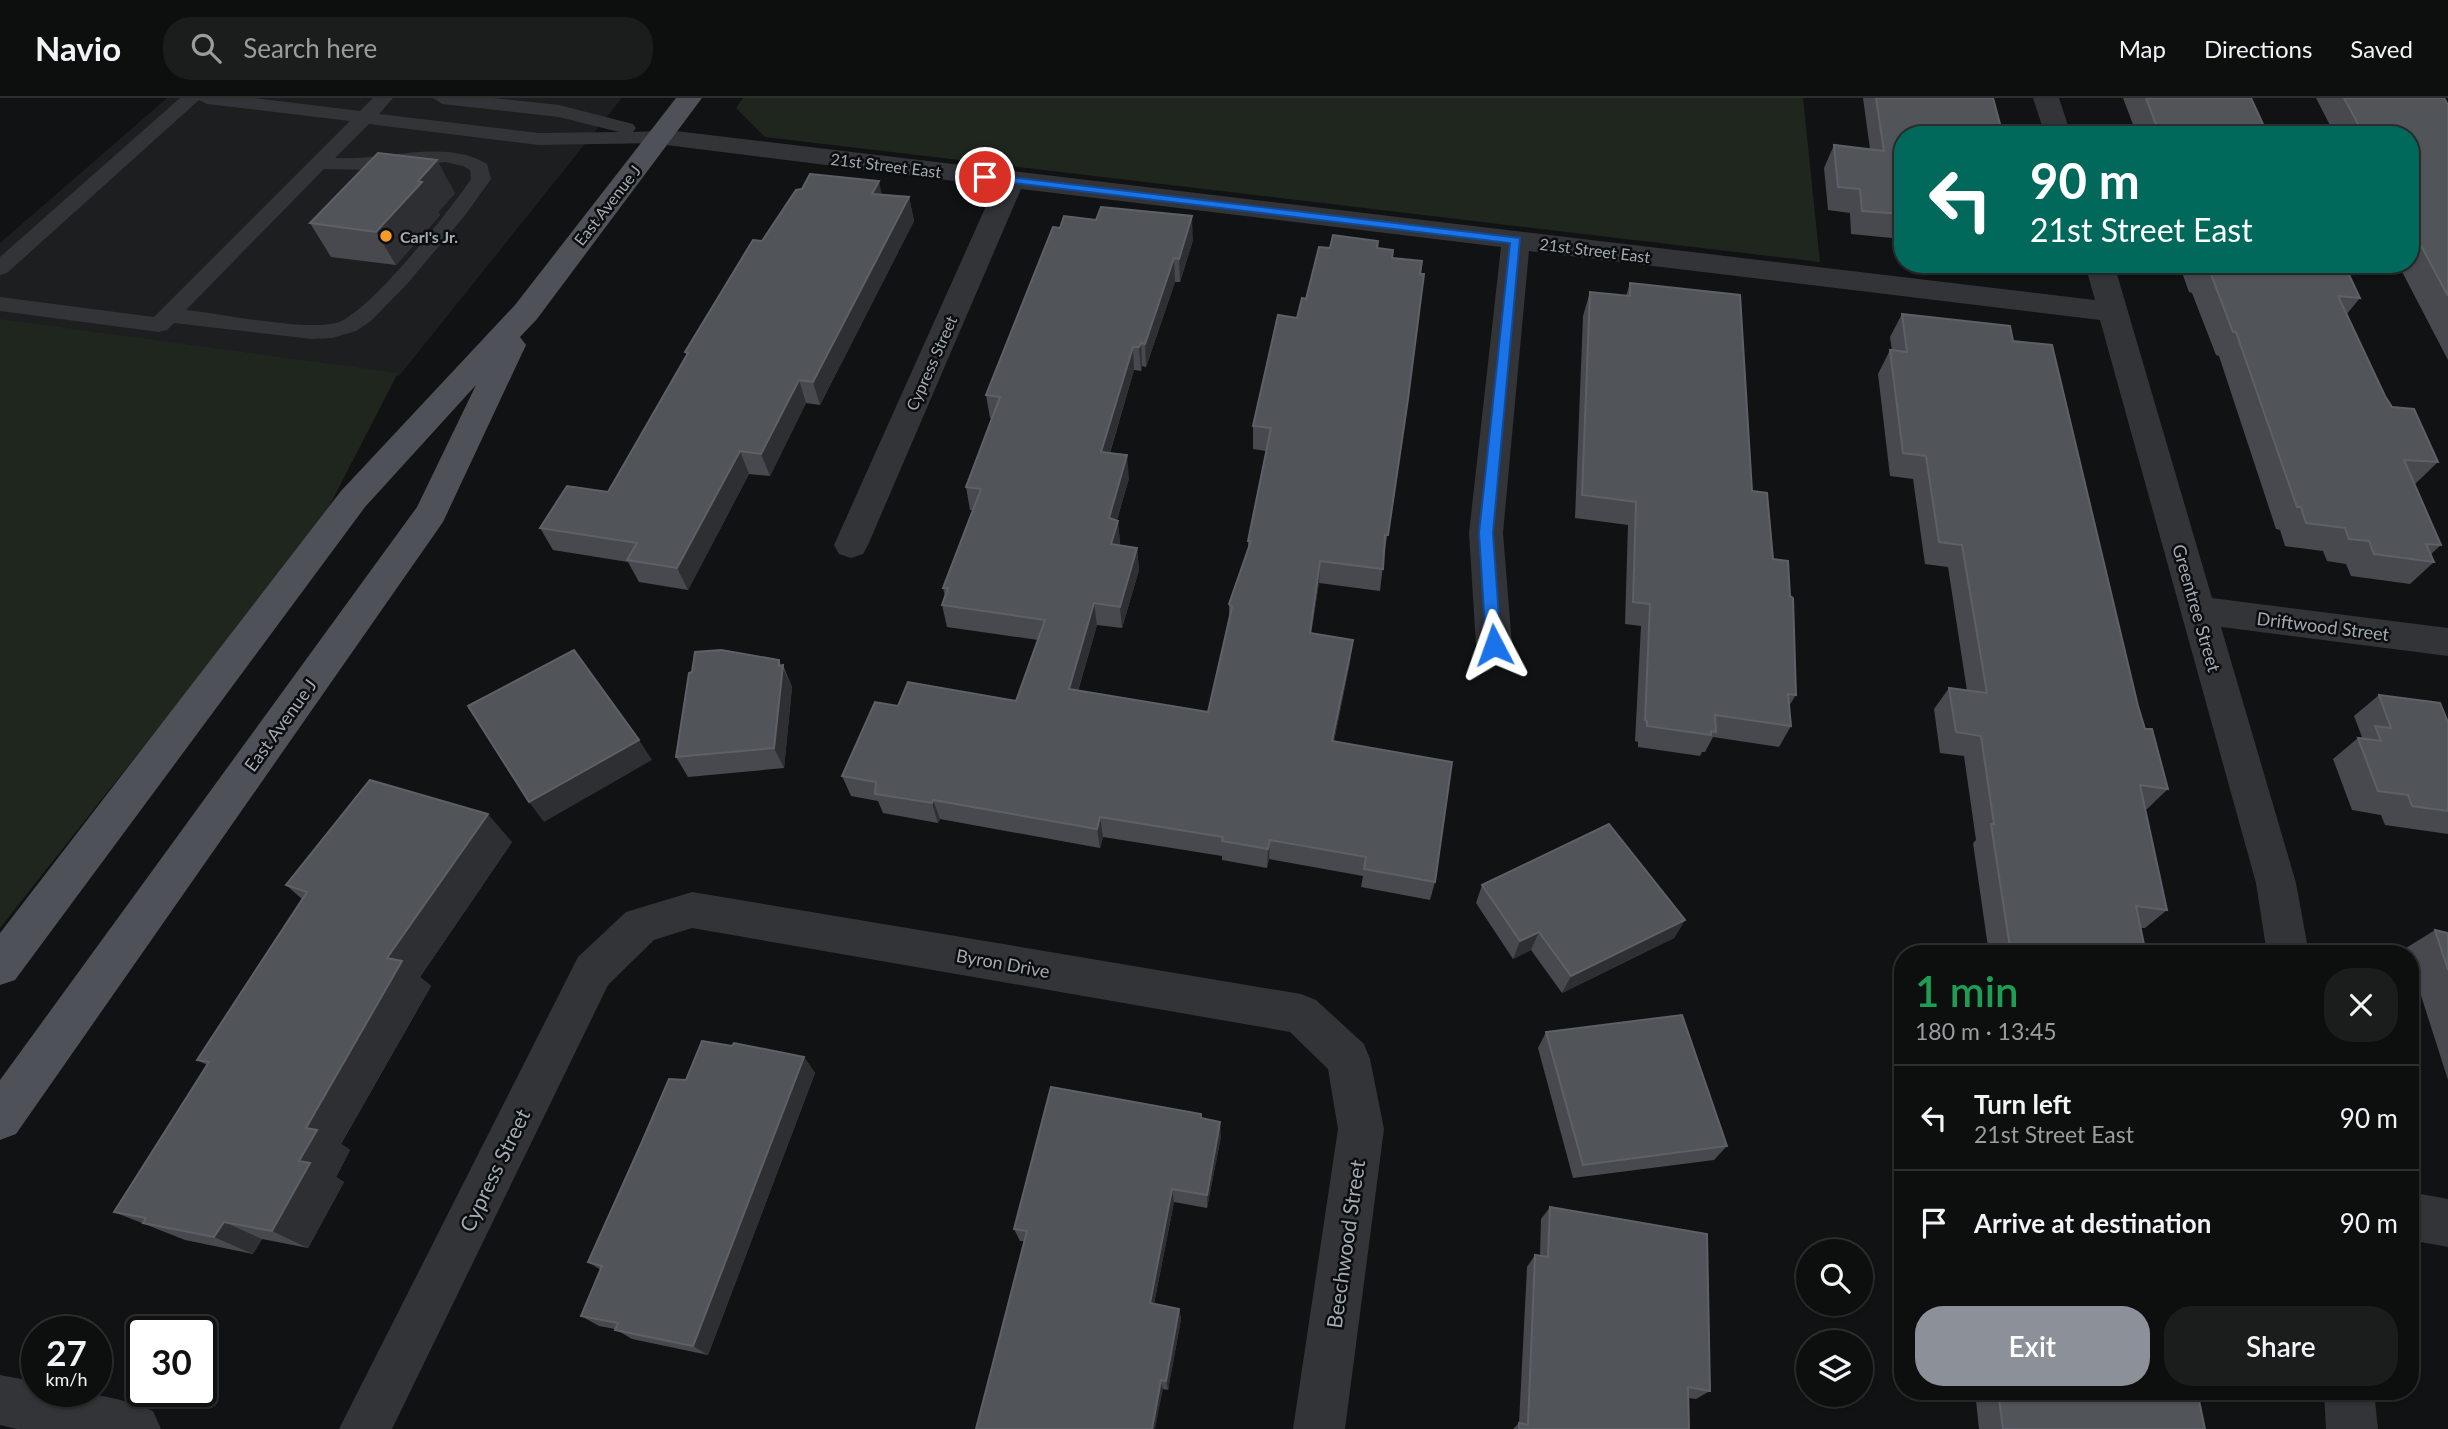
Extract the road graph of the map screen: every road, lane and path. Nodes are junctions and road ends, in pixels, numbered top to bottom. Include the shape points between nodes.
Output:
1 (191, 98) edge
2 (207, 98) edge
3 (384, 98) edge
4 (442, 98) edge
5 (689, 98) edge
6 (2046, 98) edge
7 (364, 118) junction
8 (2055, 126) edge
9 (659, 137) junction
10 (319, 163) junction
11 (1011, 180) junction
12 (1516, 241) junction
13 (0, 268) edge
14 (2102, 273) edge
15 (0, 304) edge
16 (526, 312) junction
17 (2114, 312) junction
18 (169, 315) junction
19 (851, 545) dead end
20 (2198, 610) junction
21 (2448, 642) edge
22 (1494, 645) dead end
23 (641, 925) joint
24 (2286, 945) edge
25 (0, 966) edge
26 (1348, 1059) joint
27 (0, 1118) edge
28 (2419, 1218) edge
29 (2448, 1223) edge
30 (0, 1400) edge
31 (2350, 1400) edge
32 (135, 1429) edge
33 (365, 1429) edge
34 (1320, 1429) edge
35 (2353, 1429) edge

1 - 13 lane
2 - 7 lane
3 - 7 lane
4 - 9 lane via 559,111
5 - 9 main road, East Avenue J
6 - 8 street
7 - 9 lane via 539,139
7 - 10 lane
9 - 11 street, 21st Street East
9 - 16 main road, East Avenue J
10 - 18 lane
10 - 18 lane via 352,166 437,157 475,164 482,173 478,186 436,236 376,305 353,324 311,332
11 - 12 street, 21st Street East
11 - 19 street, Cypress Street
12 - 17 street, 21st Street East
12 - 22 street via 1486,533
14 - 17 street, Greentree Street
15 - 18 lane via 159,325
16 - 25 main road, East Avenue J via 353,499
16 - 27 main road, East Avenue J via 431,513
17 - 20 street, Greentree Street
20 - 21 street, Driftwood Street
20 - 24 street, Greentree Street via 2276,883
23 - 26 street, Byron Drive via 692,910 1301,1014
23 - 33 street, Cypress Street via 593,971
26 - 34 street, Beechwood Street via 1361,1129
28 - 29 street
30 - 32 street
31 - 35 street

